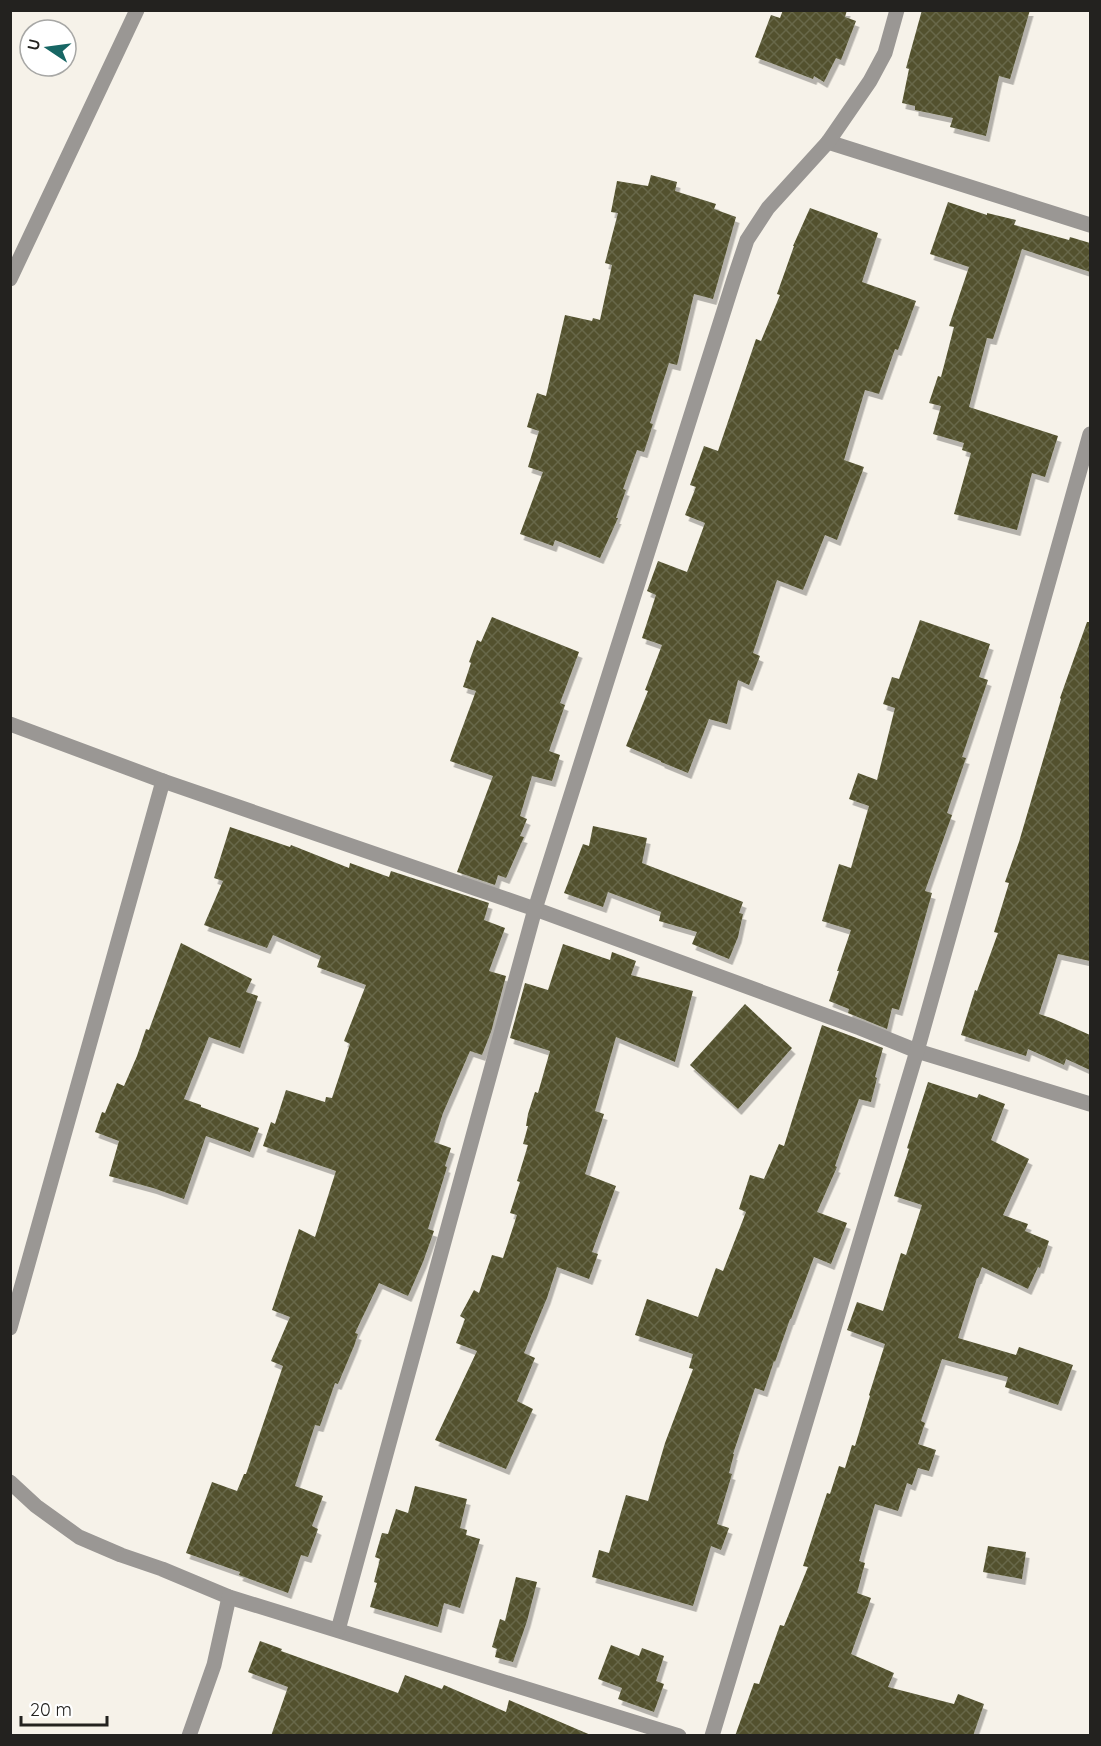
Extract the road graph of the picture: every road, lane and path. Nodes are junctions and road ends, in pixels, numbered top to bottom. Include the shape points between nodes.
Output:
1 (137, 10) edge
2 (897, 10) edge
3 (828, 142) junction
4 (1090, 225) edge
5 (10, 279) edge
6 (1090, 434) edge
7 (10, 724) edge
8 (163, 781) junction
9 (535, 909) junction
10 (917, 1051) junction
11 (1090, 1104) edge
12 (10, 1328) edge
13 (10, 1482) edge
14 (229, 1597) junction
15 (338, 1630) junction
16 (189, 1736) edge
17 (679, 1736) edge
18 (712, 1736) edge

1 - 5 street
2 - 3 street via 885,53
3 - 4 street
3 - 9 street via 768,208 747,240
6 - 10 street
7 - 8 street
8 - 9 street
8 - 12 street
9 - 10 street
9 - 15 street
10 - 11 street
10 - 18 street
13 - 14 street via 79,1537
14 - 15 street
14 - 16 street via 214,1665
15 - 17 street

